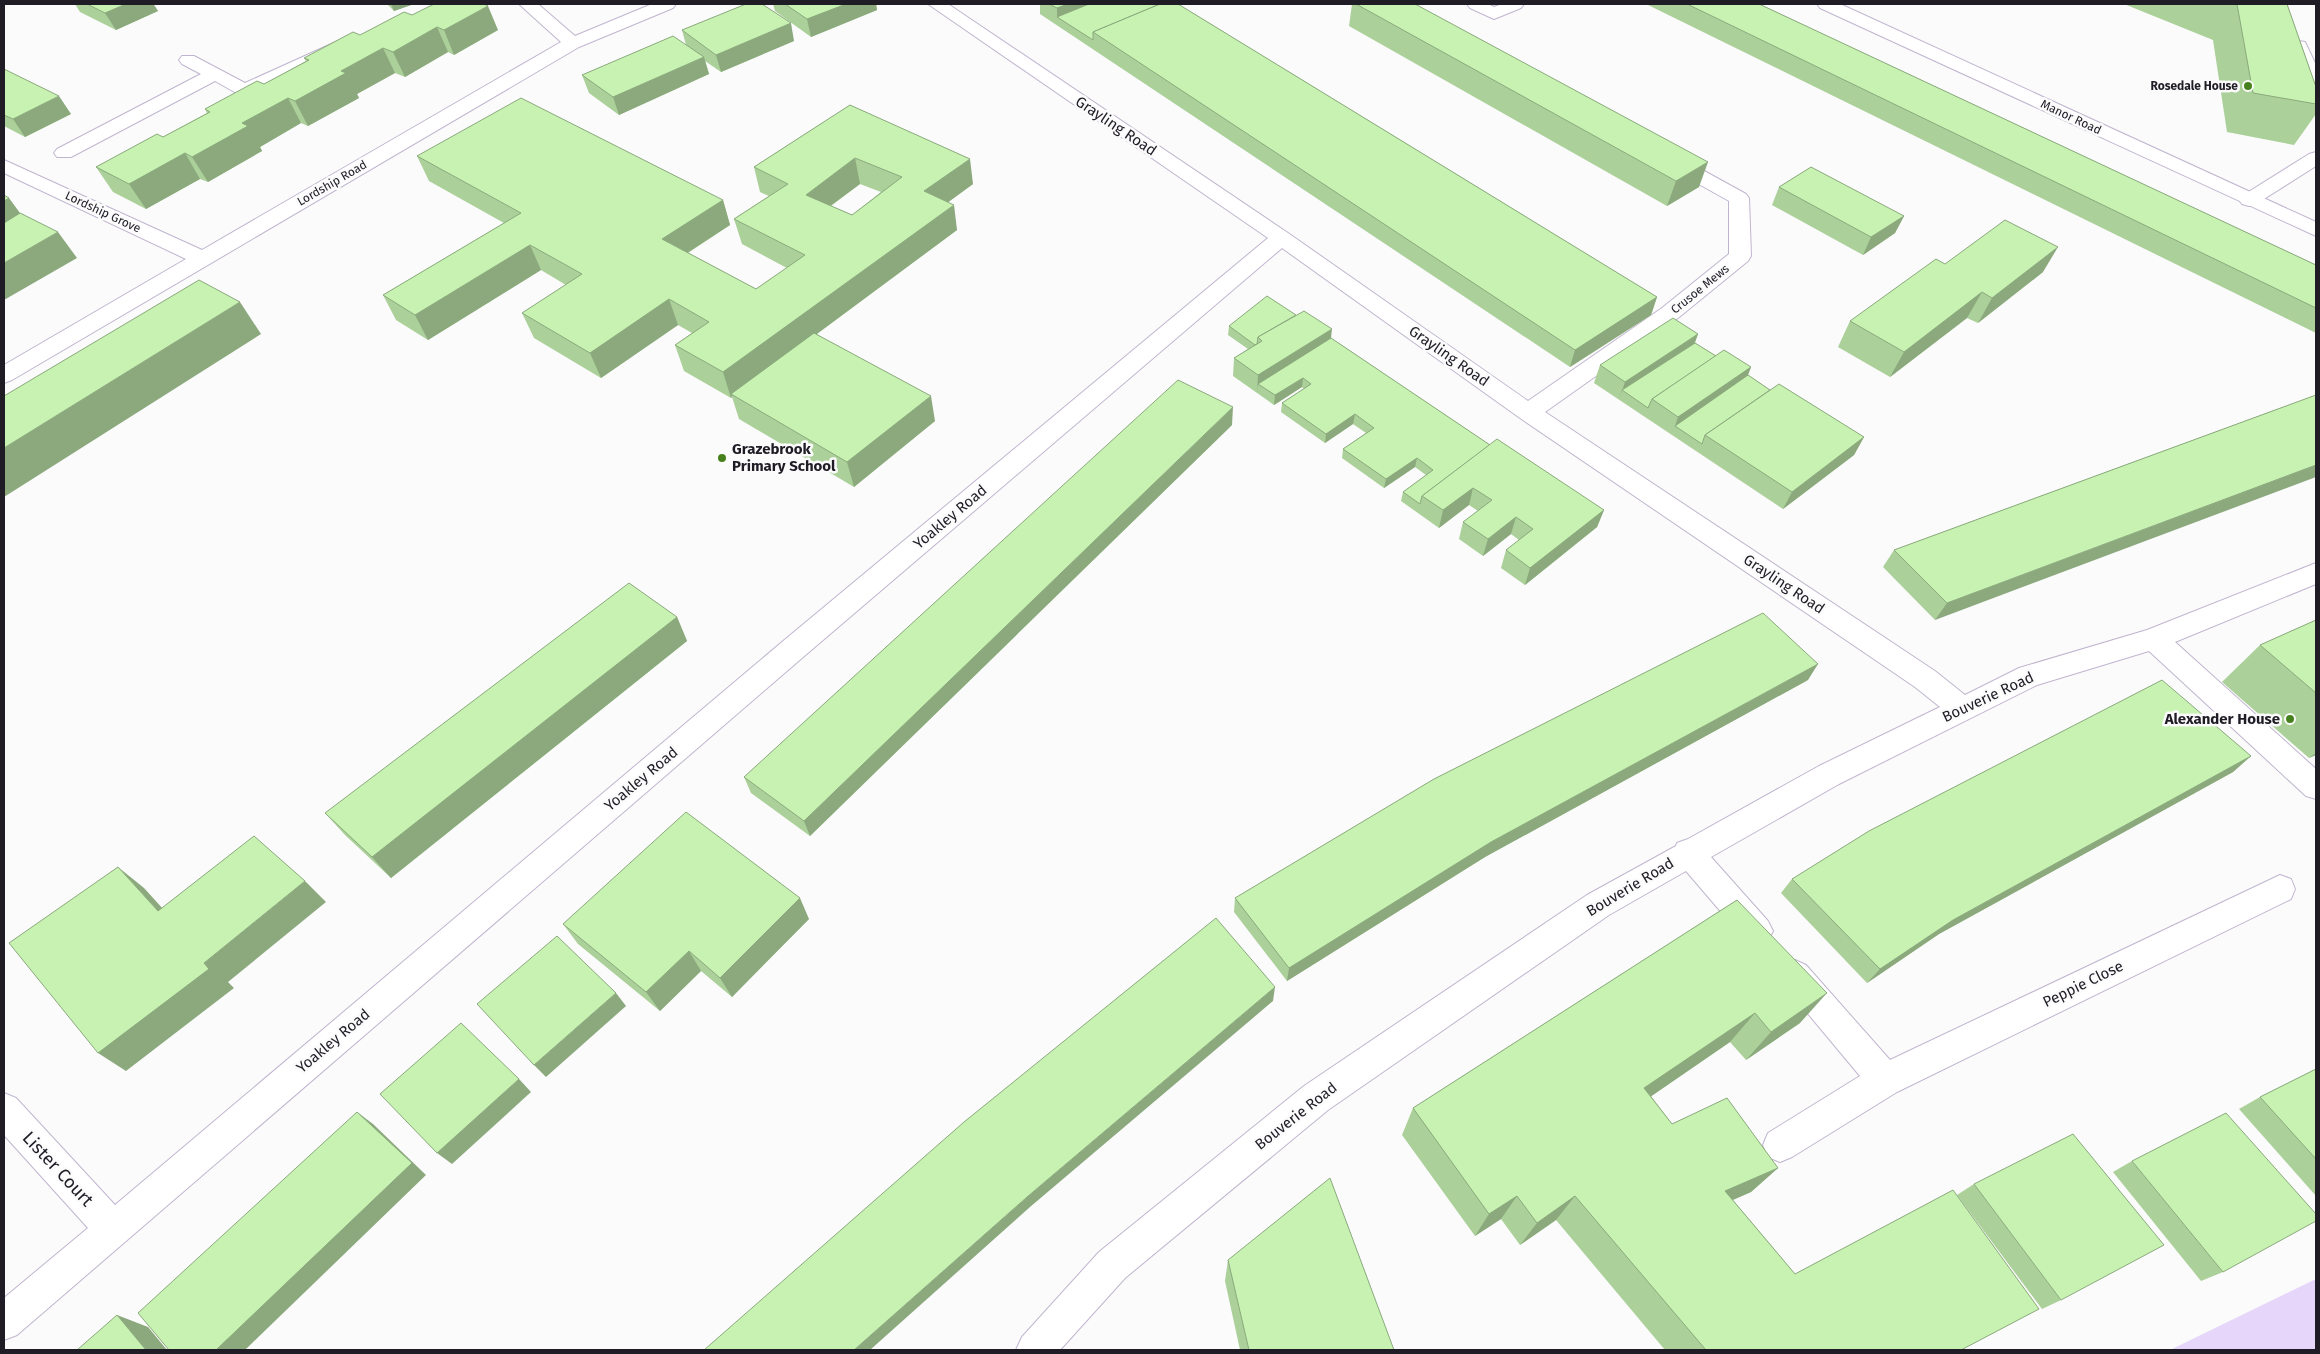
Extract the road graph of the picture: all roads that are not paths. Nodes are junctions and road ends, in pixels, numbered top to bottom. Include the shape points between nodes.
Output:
1 (528, 4) edge
2 (666, 4) edge
3 (937, 4) edge
4 (1476, 4) edge
5 (1516, 4) edge
6 (1826, 4) edge
7 (2292, 29) edge
8 (358, 37) edge
9 (573, 43) junction
10 (188, 60) dead end
11 (215, 74) junction
12 (2316, 85) edge
13 (1653, 150) edge
14 (64, 153) dead end
15 (2316, 158) edge
16 (4, 166) edge
17 (2249, 200) junction
18 (2316, 230) edge
19 (1281, 238) junction
20 (201, 258) junction
21 (4, 375) edge
22 (1528, 412) junction
23 (2316, 573) edge
24 (2154, 639) junction
25 (1962, 708) junction
26 (2316, 787) edge
27 (1688, 852) junction
28 (2280, 889) dead end
29 (1885, 1080) junction
30 (4, 1110) edge
31 (1780, 1145) dead end
32 (112, 1228) junction
33 (4, 1322) edge
34 (1035, 1350) edge

1 - 9 street
2 - 9 street, Lordship Road
3 - 19 street, Grayling Road
4 - 5 street via 1494,14
6 - 17 street, Manor Road
7 - 12 street
8 - 11 street via 245,90
9 - 20 street, Lordship Road
10 - 11 street
11 - 14 street
13 - 22 street, Crusoe Mews via 1739,198 1740,256 1670,313
15 - 17 street
16 - 20 street, Lordship Grove
17 - 18 street, Manor Road
19 - 22 street, Grayling Road
19 - 32 street, Yoakley Road
20 - 21 street, Lordship Road
22 - 25 street, Grayling Road via 1925,679
23 - 24 street, Bouverie Road
24 - 25 street, Bouverie Road via 2029,676
24 - 26 street
25 - 27 street, Bouverie Road via 1829,775
27 - 29 street
27 - 34 street, Bouverie Road via 1598,905 1316,1098 1112,1265
28 - 29 street, Peppie Close
29 - 31 street, Peppie Close
30 - 32 street, Lister Court
32 - 33 street, Yoakley Road

